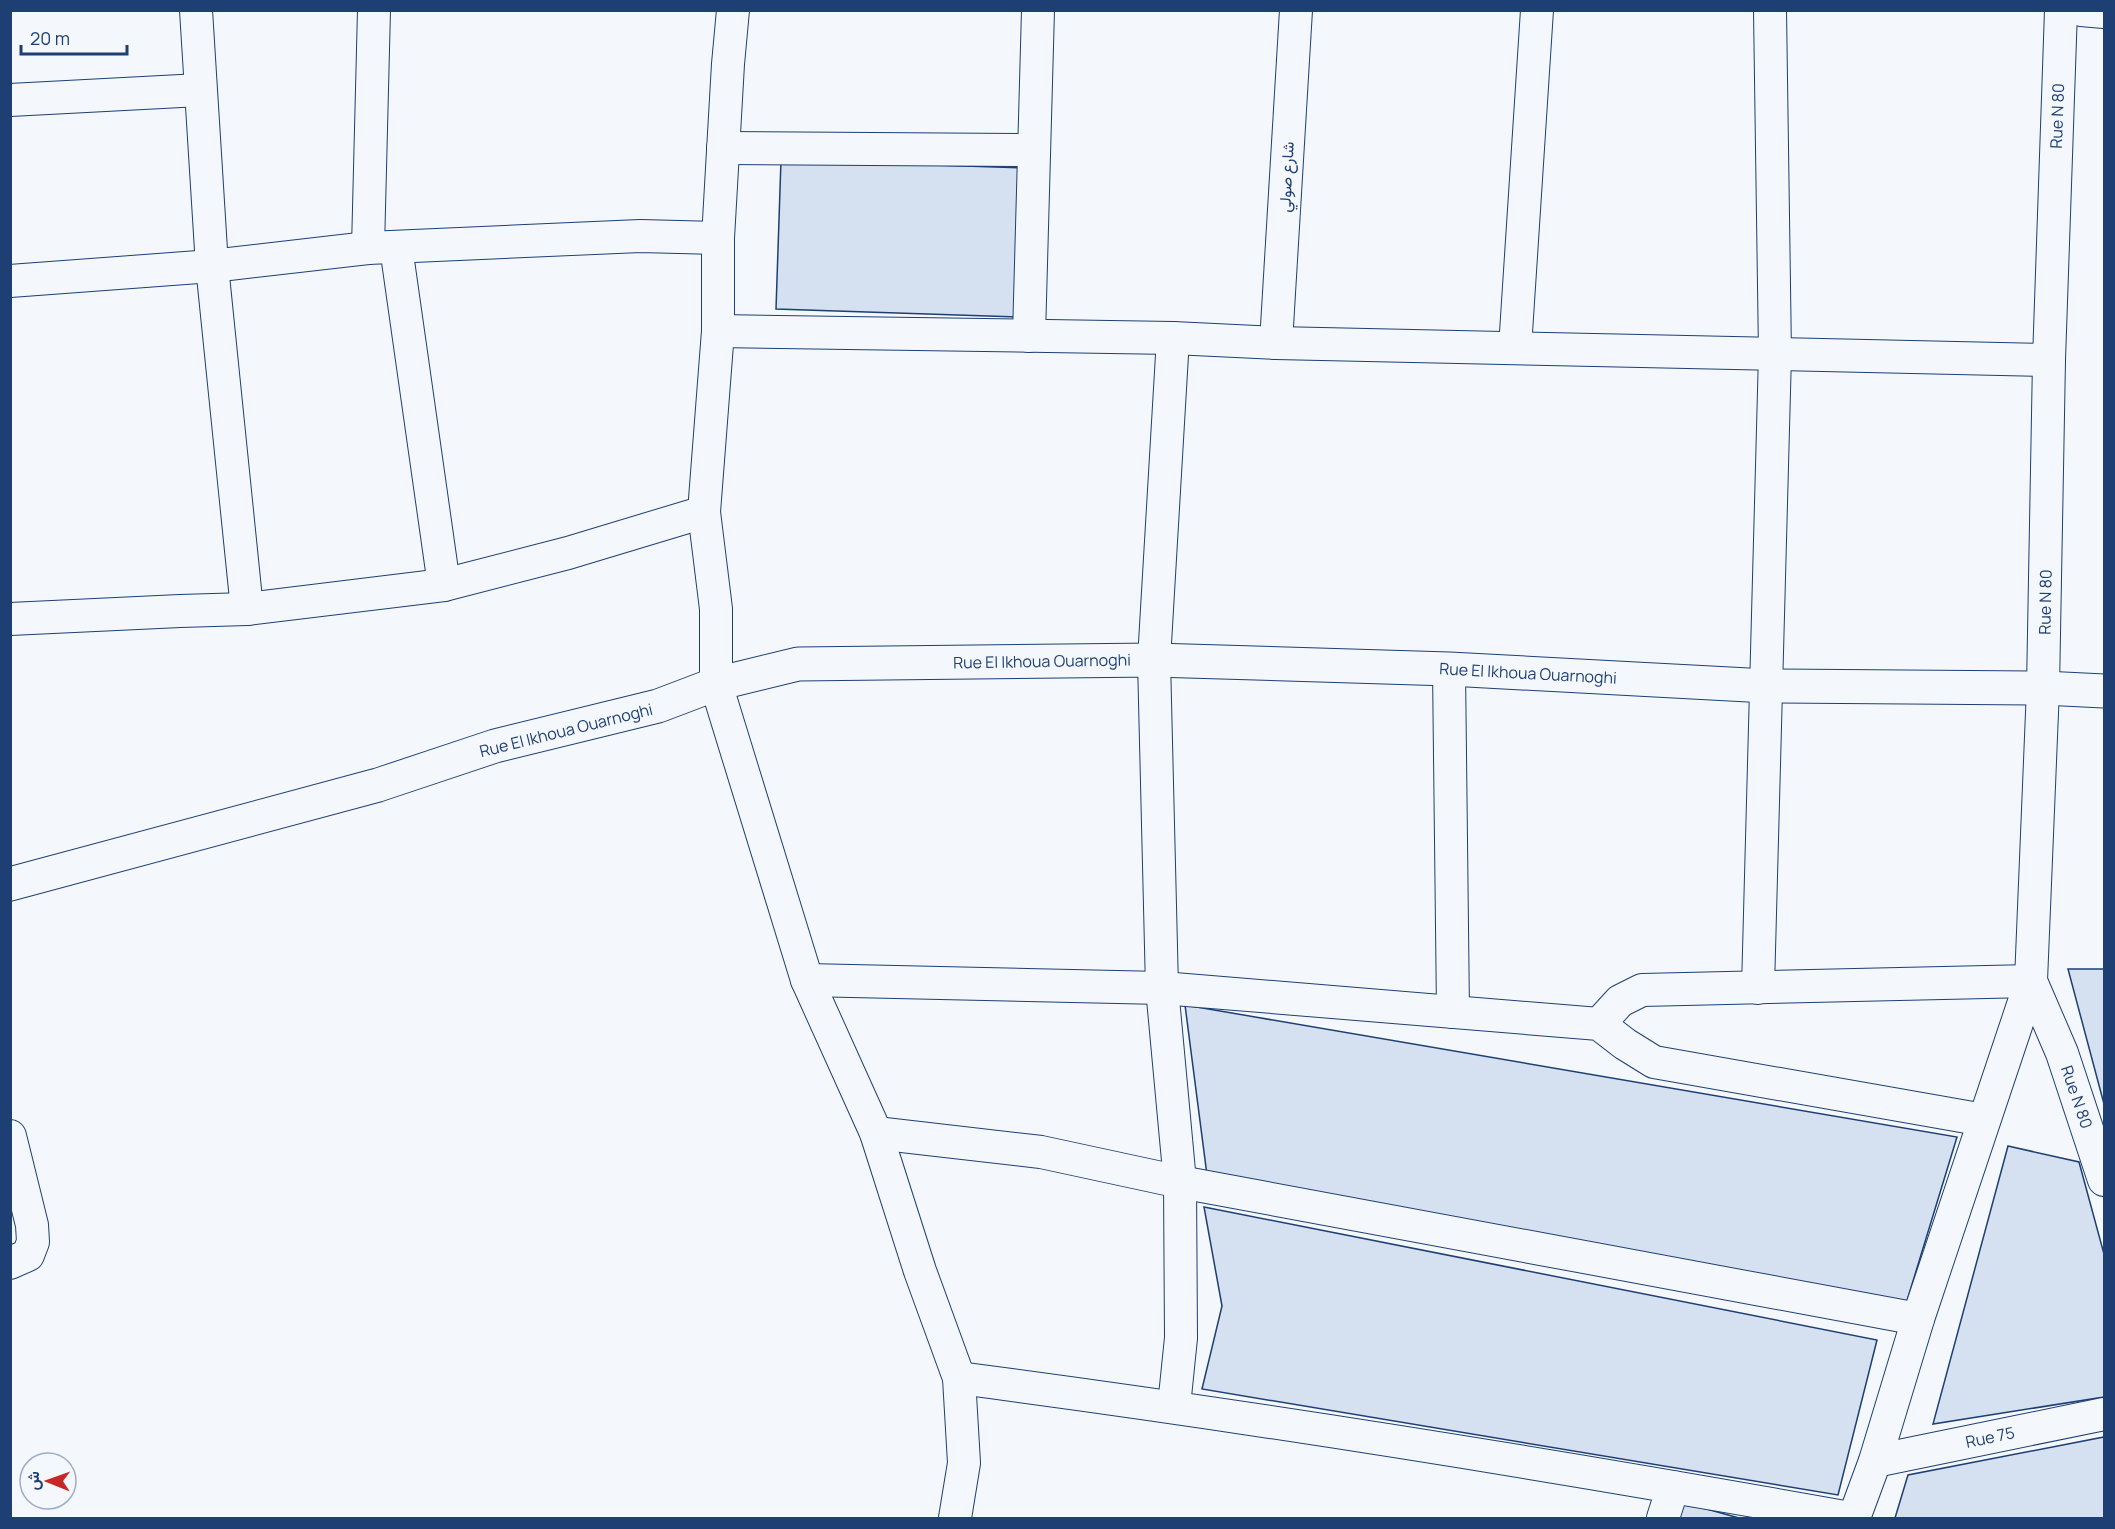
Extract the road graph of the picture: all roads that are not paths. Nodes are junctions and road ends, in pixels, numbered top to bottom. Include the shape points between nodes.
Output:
1 (196, 10) edge
2 (374, 10) edge
3 (733, 10) edge
4 (1038, 10) edge
5 (1296, 10) edge
6 (1537, 10) edge
7 (1770, 10) edge
8 (2061, 10) edge
9 (2081, 10) edge
10 (2104, 12) edge
11 (200, 90) junction
12 (10, 100) edge
13 (723, 148) junction
14 (1034, 150) junction
15 (717, 238) junction
16 (382, 248) junction
17 (212, 266) junction
18 (10, 281) edge
19 (718, 331) junction
20 (1029, 336) junction
21 (1173, 338) junction
22 (1276, 343) junction
23 (1515, 348) junction
24 (1774, 354) junction
25 (2049, 360) junction
26 (704, 512) junction
27 (444, 585) junction
28 (247, 609) junction
29 (10, 619) edge
30 (1154, 660) junction
31 (1449, 669) junction
32 (716, 684) junction
33 (1767, 686) junction
34 (2043, 688) junction
35 (2104, 691) edge
36 (10, 884) edge
37 (807, 980) junction
38 (2031, 981) junction
39 (1162, 988) junction
40 (1758, 988) junction
41 (1453, 1012) junction
42 (1599, 1024) junction
43 (1984, 1120) junction
44 (876, 1133) junction
45 (10, 1136) edge
46 (2104, 1180) edge
47 (1180, 1182) junction
48 (10, 1263) edge
49 (1918, 1319) junction
50 (959, 1378) junction
51 (1174, 1406) junction
52 (2104, 1414) edge
53 (1875, 1461) junction
54 (1673, 1487) junction
55 (955, 1518) edge
56 (1663, 1518) edge
57 (1852, 1518) edge

1 - 11 street
2 - 16 street
3 - 13 street
4 - 14 street
5 - 22 street, شارع صولي
6 - 23 street
7 - 24 street
8 - 25 street, Rue N 80
9 - 10 street
11 - 12 street
11 - 17 street
13 - 14 street
13 - 15 street
14 - 20 street
15 - 16 street via 640,236
15 - 19 street
16 - 17 street
16 - 27 street
17 - 18 street
17 - 28 street
19 - 20 street
19 - 26 street
20 - 21 street
21 - 22 street
21 - 30 street
22 - 23 street
23 - 24 street
24 - 25 street
24 - 33 street
25 - 34 street, Rue N 80
26 - 27 street
26 - 32 street via 716,609
27 - 28 street
28 - 29 street
30 - 31 street, Rue EI Ikhoua Ouarnoghi
30 - 32 street, Rue EI Ikhoua Ouarnoghi via 798,664
30 - 39 street
31 - 33 street, Rue EI Ikhoua Ouarnoghi
31 - 41 street
32 - 36 street, Rue EI Ikhoua Ouarnoghi via 658,706 495,746 378,785
32 - 37 street
33 - 34 street, Rue EI Ikhoua Ouarnoghi
33 - 40 street
34 - 35 street, Rue EI Ikhoua Ouarnoghi
34 - 38 street, Rue N 80
37 - 39 street
37 - 44 street
38 - 40 street
38 - 43 street
38 - 46 street, Rue N 80 via 2062,1053
39 - 41 street
39 - 47 street
40 - 42 street via 1642,990 1620,1001
41 - 42 street
42 - 43 street via 1654,1062
43 - 49 street
44 - 47 street via 1041,1152
44 - 50 street
45 - 48 street via 33,1225 33,1242 28,1255
47 - 49 street
47 - 51 street via 1181,1338
49 - 53 street
50 - 51 street
50 - 55 street via 964,1462
51 - 54 street
52 - 53 street, Rue 75
53 - 57 street
54 - 56 street
54 - 57 street

